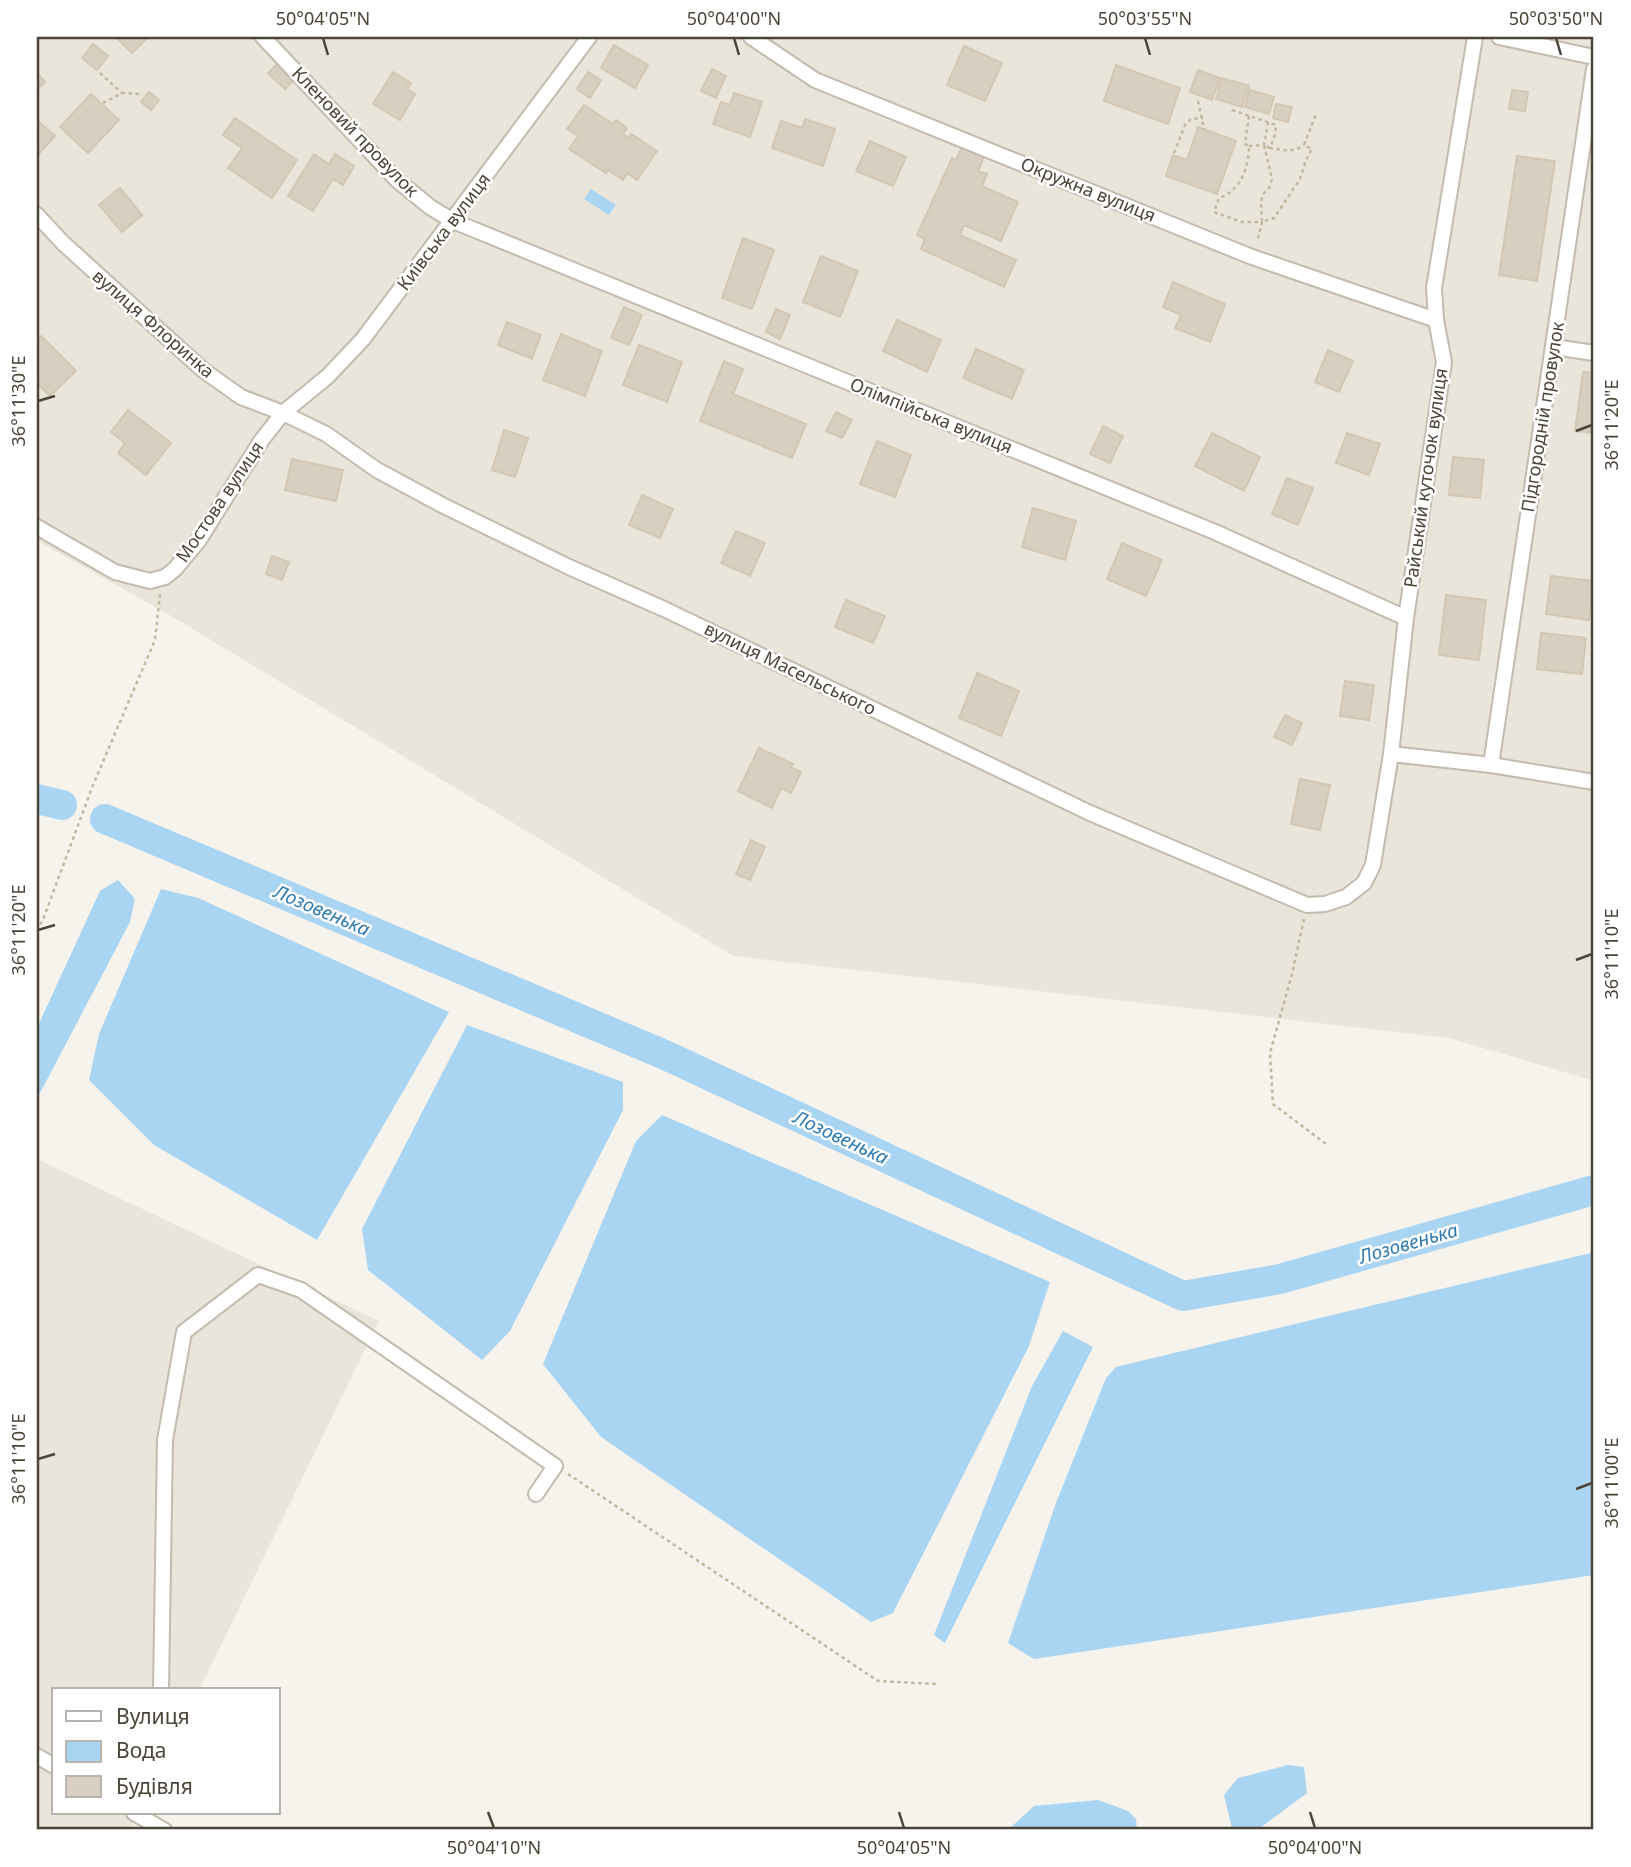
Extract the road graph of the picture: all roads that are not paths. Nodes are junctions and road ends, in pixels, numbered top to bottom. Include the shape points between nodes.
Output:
1 (263, 37) edge
2 (589, 37) edge
3 (751, 37) edge
4 (1475, 37) edge
5 (1499, 37) edge
6 (1538, 41) edge
7 (1594, 57) edge
8 (1594, 69) edge
9 (37, 215) edge
10 (453, 221) junction
11 (1436, 320) junction
12 (1554, 347) junction
13 (1594, 353) edge
14 (283, 413) junction
15 (37, 527) edge
16 (1406, 618) junction
17 (1391, 754) junction
18 (1491, 765) junction
19 (1594, 782) edge
20 (1307, 905) joint
21 (536, 1494) dead end
22 (161, 1688) edge
23 (136, 1814) edge
24 (160, 1825) edge

1 - 10 street, Кленовий провулок via 397,180
2 - 10 street, Київська вулиця
3 - 11 street, Окружна вулиця via 815,80 1252,257
4 - 11 street, Райський куточок вулиця via 1434,288
5 - 6 street
6 - 7 street
8 - 12 street, Підгородній провулок
9 - 14 street, вулиця Флоринка via 204,370 240,397
10 - 14 street, Київська вулиця via 363,339
10 - 16 street, Олімпійська вулиця via 1215,532
11 - 16 street, Райський куточок вулиця via 1444,362
12 - 13 street
12 - 18 street, Підгородній провулок
14 - 15 street, Мостова вулиця via 199,540 164,577 150,581 115,572
14 - 20 street, вулиця Масельського via 442,505 569,567 1090,813
16 - 17 street, Райський куточок вулиця
17 - 18 street
17 - 20 street, Райський куточок вулиця via 1373,865 1364,883 1346,898
18 - 19 street
21 - 22 street via 555,1466 301,1290 258,1275 184,1332 165,1440
23 - 24 street

